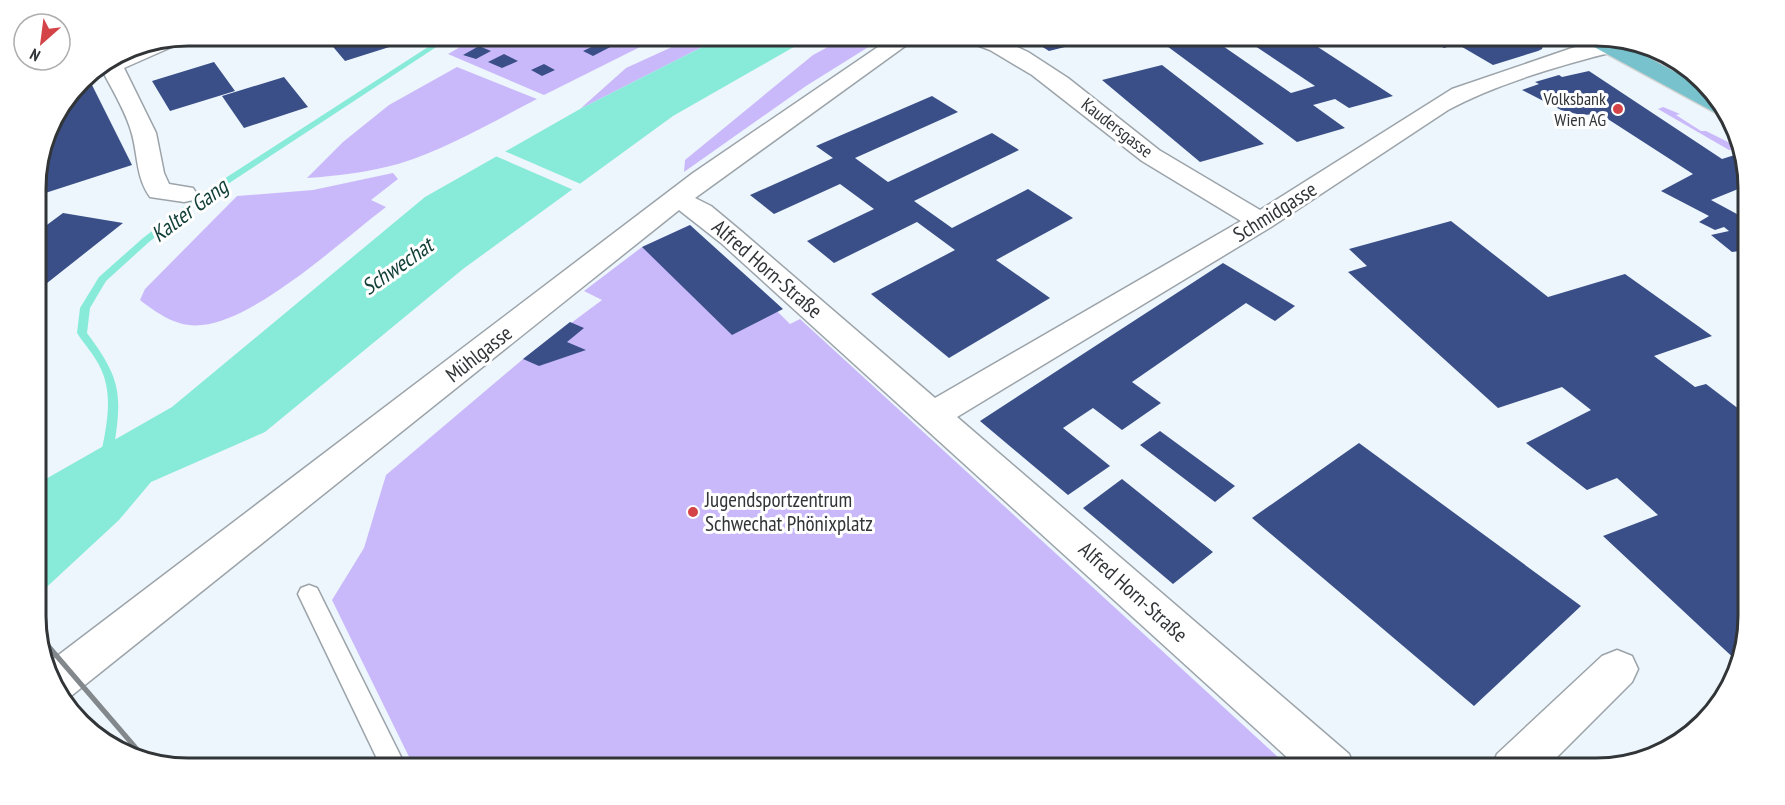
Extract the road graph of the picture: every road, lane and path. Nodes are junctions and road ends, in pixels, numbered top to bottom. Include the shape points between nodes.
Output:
1 (893, 46) edge
2 (1001, 46) edge
3 (1591, 46) edge
4 (1613, 48) edge
5 (113, 69) edge
6 (1706, 98) edge
7 (184, 194) dead end
8 (678, 199) junction
9 (1261, 221) junction
10 (943, 410) junction
11 (309, 594) dead end
12 (1617, 669) dead end
13 (61, 678) edge
14 (390, 758) edge
15 (1321, 758) edge
16 (1524, 758) edge

1 - 8 street, Mühlgasse via 740,151
2 - 9 street, Kaudersgasse via 1051,75 1137,146
3 - 9 street, Schmidgasse via 1460,94
4 - 6 main road
5 - 7 street via 144,133 151,173 159,191
8 - 10 street, Alfred Horn-Straße via 701,212
8 - 13 street, Mühlgasse
9 - 10 street, Schmidgasse
10 - 15 street, Alfred Horn-Straße
11 - 14 lane
12 - 16 street

